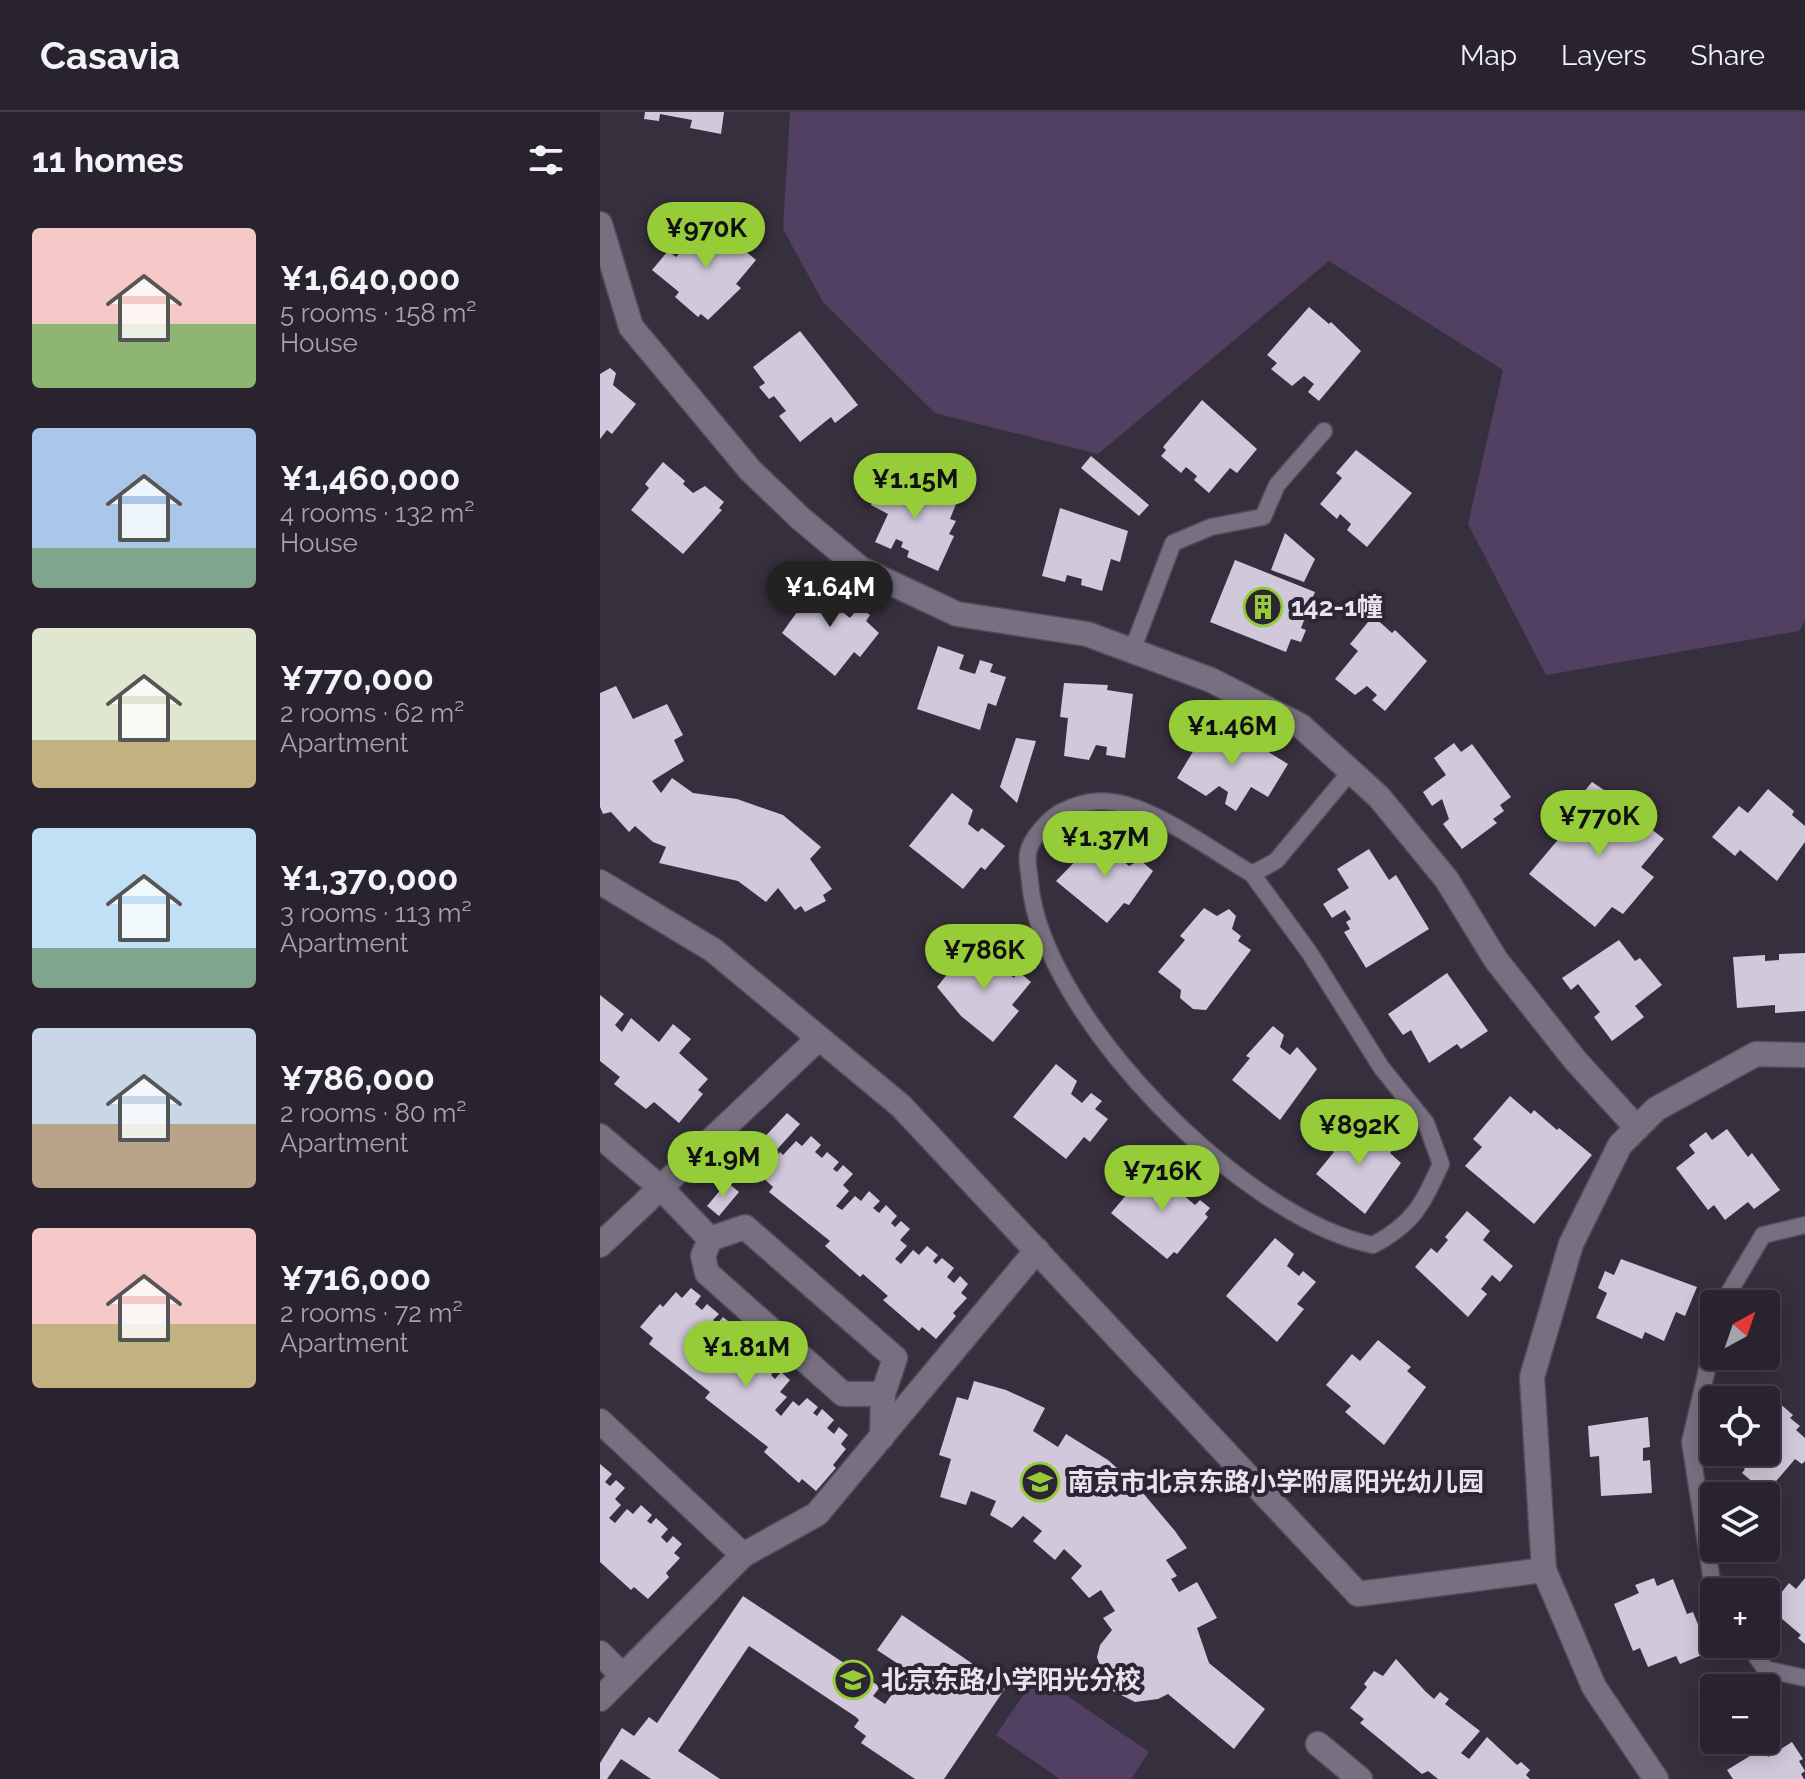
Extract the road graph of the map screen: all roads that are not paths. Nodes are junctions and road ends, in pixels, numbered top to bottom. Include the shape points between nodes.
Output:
1 (600, 224) edge
2 (1324, 431) dead end
3 (1132, 651) junction
4 (1351, 771) junction
5 (1252, 874) junction
6 (600, 882) edge
7 (819, 1038) junction
8 (1805, 1055) edge
9 (1637, 1128) junction
10 (600, 1136) edge
11 (662, 1189) junction
12 (1805, 1225) edge
13 (604, 1232) edge
14 (710, 1239) junction
15 (1037, 1250) junction
16 (1730, 1290) edge
17 (1707, 1370) edge
18 (883, 1394) junction
19 (600, 1421) edge
20 (882, 1437) junction
21 (743, 1555) junction
22 (1544, 1570) junction
23 (1711, 1578) edge
24 (600, 1653) edge
25 (1758, 1658) edge
26 (623, 1676) junction
27 (1805, 1678) edge
28 (600, 1699) edge
29 (1318, 1744) dead end
30 (1360, 1779) edge
31 (1656, 1779) edge

1 - 3 street via 631,327 750,470 861,569 957,614 1087,634
2 - 3 lane via 1277,485 1263,517 1211,527 1173,543
3 - 4 street via 1211,680 1301,726
4 - 5 lane via 1276,861
4 - 9 street via 1447,880 1496,960
5 - 5 lane via 1135,808 1086,799 1050,818 1028,852 1032,904 1051,954 1111,1052 1210,1153 1279,1205 1342,1239 1373,1245 1400,1231 1420,1210 1441,1164 1426,1123 1343,1013 1309,952
6 - 7 street via 713,950
7 - 11 street
7 - 15 street via 901,1106
8 - 9 street via 1756,1054 1656,1109
9 - 22 street via 1620,1145 1571,1244 1532,1377
10 - 11 street
11 - 13 street
11 - 14 street
12 - 16 lane via 1763,1235
14 - 18 street via 703,1256 707,1273 843,1394
14 - 18 street via 745,1227 895,1358
15 - 20 street
15 - 22 street via 1358,1594
17 - 23 lane via 1690,1442
18 - 20 street
19 - 21 street
20 - 21 street via 817,1514
21 - 26 street
22 - 31 street via 1594,1687
24 - 26 street
25 - 27 lane via 1765,1669
26 - 28 street
29 - 30 street

